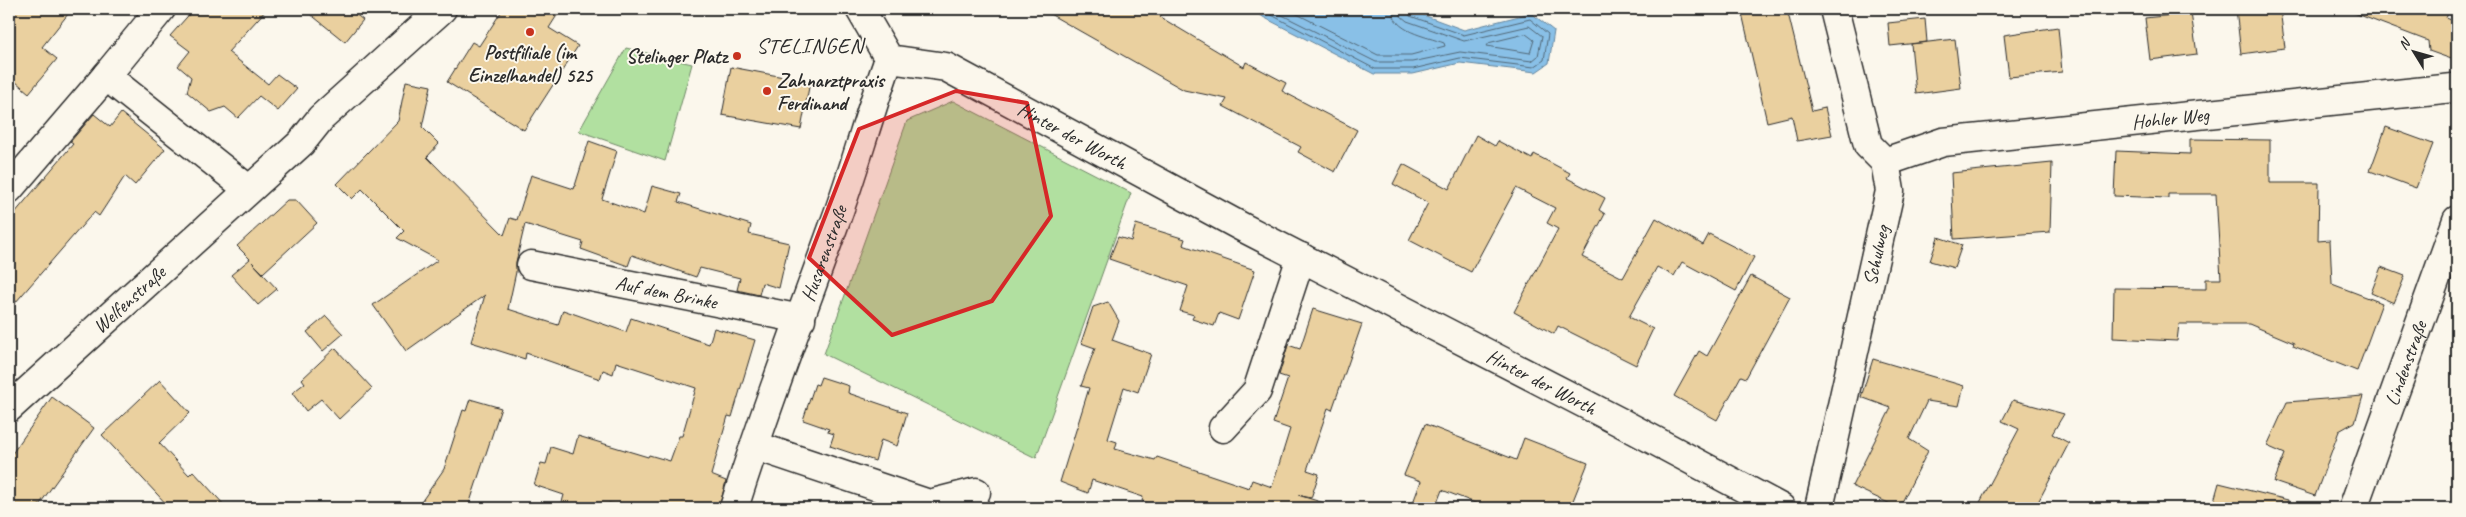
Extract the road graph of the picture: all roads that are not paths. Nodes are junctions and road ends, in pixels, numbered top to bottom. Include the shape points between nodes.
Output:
1 (161, 9) edge
2 (442, 9) edge
3 (860, 9) edge
4 (1834, 9) edge
5 (890, 59) junction
6 (106, 76) junction
7 (2457, 90) edge
8 (1885, 162) junction
9 (9, 189) edge
10 (248, 189) junction
11 (2457, 220) edge
12 (1302, 256) junction
13 (531, 265) dead end
14 (801, 319) junction
15 (9, 408) edge
16 (1223, 428) dead end
17 (756, 446) junction
18 (976, 492) dead end
19 (734, 508) edge
20 (1781, 508) edge
21 (1819, 508) edge
22 (2354, 508) edge

1 - 6 street
2 - 10 street, Welfenstraße
3 - 5 street
4 - 8 street via 1868,145
5 - 12 street, Hinter der Worth via 946,67
5 - 14 street, Husarenstraße
6 - 9 street
6 - 10 street
7 - 8 street, Hohler Weg via 1943,142
8 - 21 street, Schulweg via 1890,191
10 - 15 street, Welfenstraße
11 - 22 street, Lindenstraße
12 - 16 street via 1258,391
12 - 20 street, Hinter der Worth
13 - 14 street, Auf dem Brinke
14 - 17 street, Husarenstraße
17 - 18 street via 928,504
17 - 19 street, Husarenstraße

